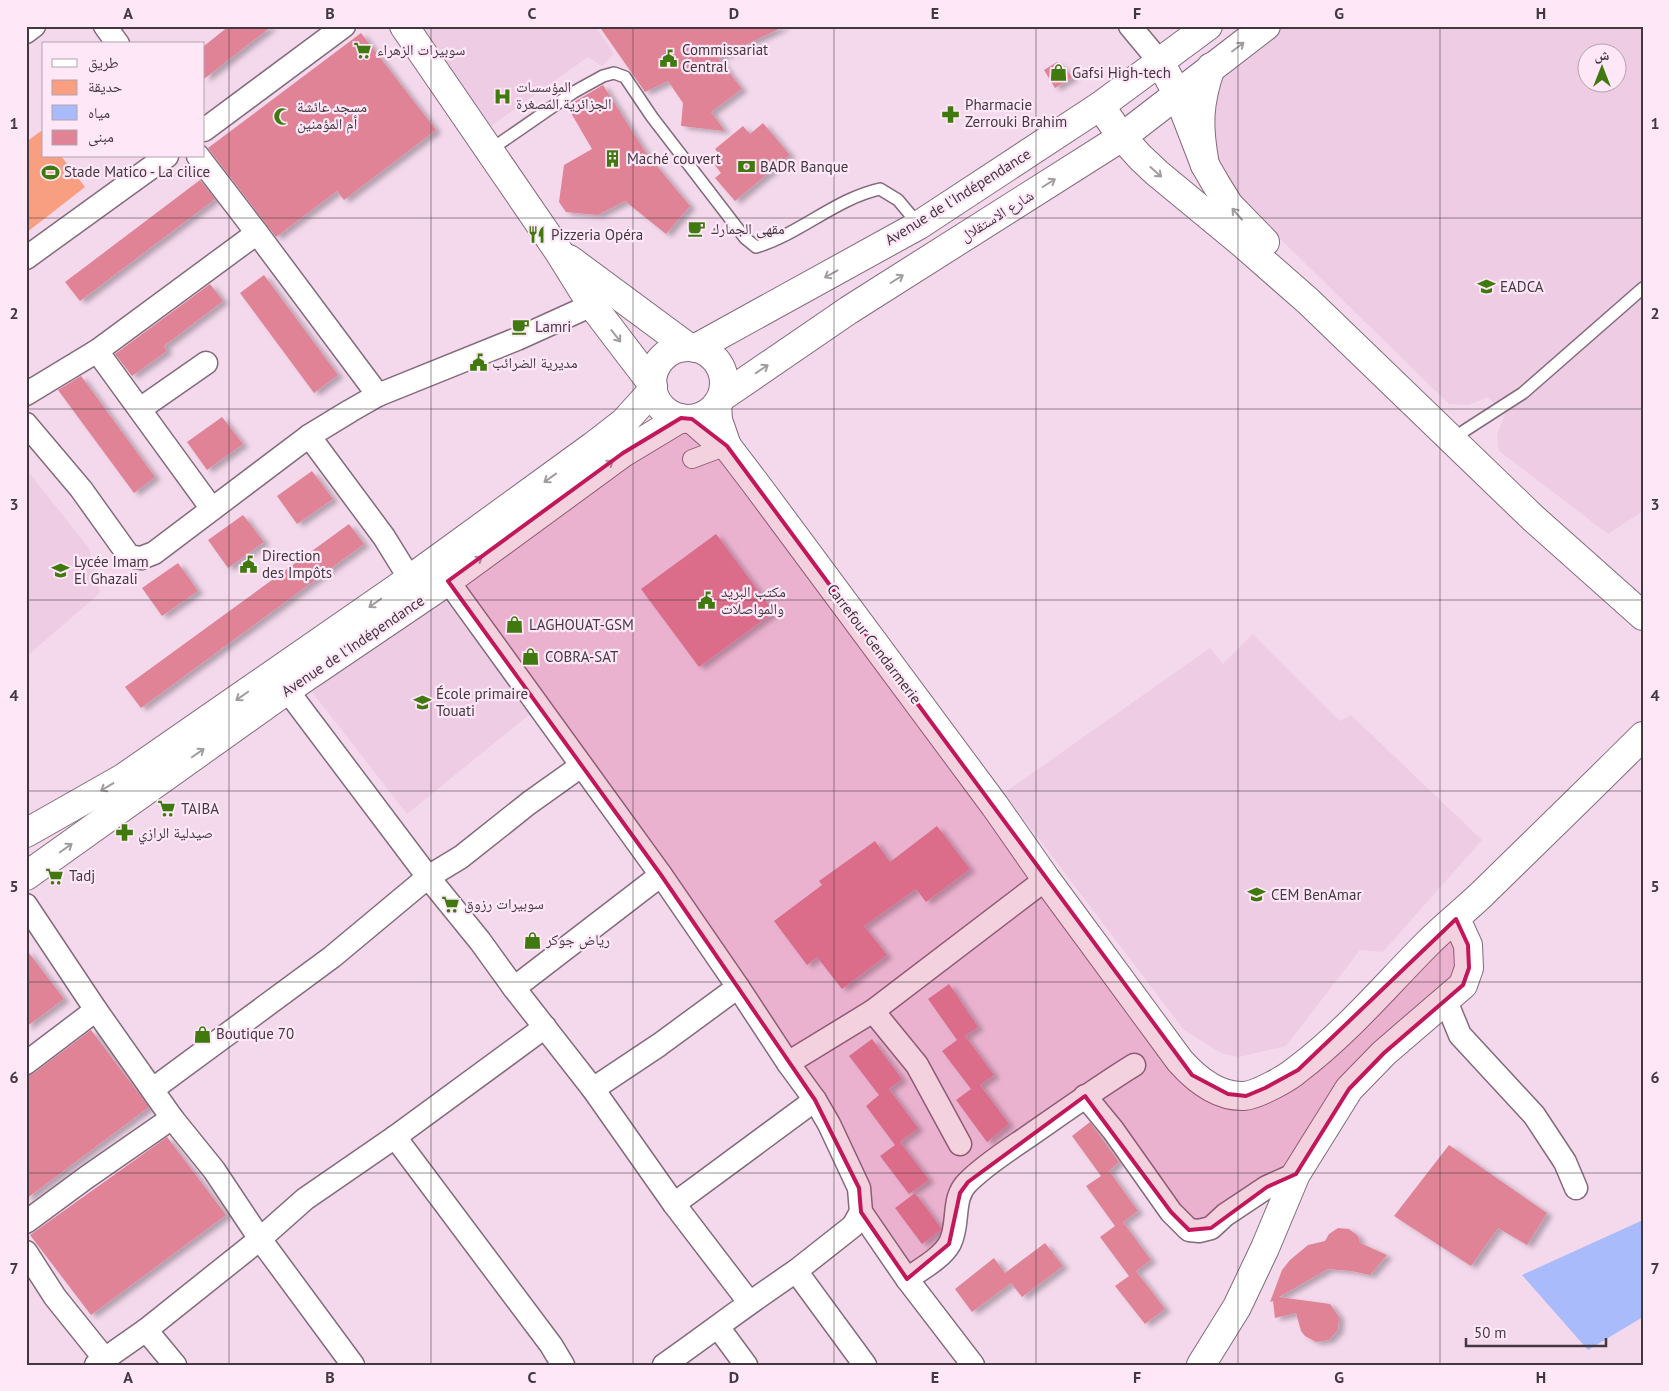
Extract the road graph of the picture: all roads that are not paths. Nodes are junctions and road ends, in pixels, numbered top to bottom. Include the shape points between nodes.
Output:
1 (34, 26) edge
2 (105, 26) edge
3 (344, 26) edge
4 (404, 26) edge
5 (1130, 26) edge
6 (1208, 26) edge
7 (1266, 26) edge
8 (26, 32) edge
9 (117, 42) edge
10 (1160, 62) junction
11 (1211, 67) junction
12 (1178, 95) junction
13 (1100, 106) junction
14 (205, 129) edge
15 (1122, 137) junction
16 (490, 150) junction
17 (164, 158) edge
18 (200, 158) edge
19 (1205, 165) junction
20 (919, 225) junction
21 (257, 233) junction
22 (560, 252) junction
23 (26, 258) edge
24 (1643, 288) edge
25 (592, 305) junction
26 (692, 347) junction
27 (97, 351) junction
28 (206, 363) dead end
29 (653, 388) junction
30 (26, 394) edge
31 (378, 395) junction
32 (719, 401) junction
33 (140, 409) junction
34 (686, 418) junction
35 (26, 424) edge
36 (1464, 431) junction
37 (309, 436) junction
38 (727, 446) junction
39 (692, 459) dead end
40 (212, 509) junction
41 (410, 579) junction
42 (448, 581) junction
43 (1643, 595) edge
44 (1643, 616) edge
45 (287, 690) junction
46 (1643, 736) edge
47 (581, 766) junction
48 (26, 833) edge
49 (661, 875) junction
50 (26, 876) edge
51 (428, 878) junction
52 (1046, 879) junction
53 (26, 905) edge
54 (1456, 919) junction
55 (738, 987) junction
56 (514, 988) junction
57 (1446, 1002) junction
58 (96, 1010) junction
59 (873, 1011) junction
60 (545, 1026) junction
61 (26, 1063) edge
62 (788, 1063) junction
63 (1134, 1065) dead end
64 (153, 1089) junction
65 (593, 1090) junction
66 (1085, 1096) junction
67 (815, 1100) junction
68 (172, 1118) junction
69 (396, 1137) junction
70 (960, 1144) dead end
71 (1296, 1174) junction
72 (1576, 1188) dead end
73 (674, 1204) junction
74 (861, 1212) junction
75 (26, 1222) edge
76 (260, 1239) junction
77 (26, 1252) edge
78 (796, 1271) junction
79 (907, 1279) junction
80 (749, 1302) junction
81 (718, 1327) junction
82 (146, 1330) junction
83 (100, 1362) edge
84 (176, 1365) edge
85 (354, 1365) edge
86 (563, 1365) edge
87 (664, 1365) edge
88 (746, 1365) edge
89 (865, 1365) edge
90 (973, 1365) edge
91 (1201, 1365) edge

1 - 8 street
2 - 9 street
3 - 14 street
4 - 16 main road, Carrefour Gendarmerie
5 - 10 street
6 - 10 main road, Avenue de l'Indépendance
11 -> 7 main road, شارع الاستقلال
10 - 12 main road
10 - 13 main road, Avenue de l'Indépendance
11 - 12 main road, شارع الاستقلال
11 - 19 main road via 1203,89 1200,114 1200,140
12 - 15 main road, شارع الاستقلال
12 - 19 main road
13 - 15 main road
13 - 20 main road, Avenue de l'Indépendance
32 -> 15 main road, شارع الاستقلال via 849,310
15 -> 44 main road via 1156,173 1308,301 1533,518
16 - 20 lane via 574,92 614,73 625,77 745,238 756,247 771,242 838,204 880,189 898,200
16 - 22 main road, Carrefour Gendarmerie
17 - 23 street
18 - 21 street
36 -> 19 main road via 1249,227 1230,205
20 -> 26 main road, Avenue de l'Indépendance
21 - 27 street
21 - 31 street
22 - 25 main road, Carrefour Gendarmerie
22 - 26 main road
24 - 36 lane via 1523,394
25 -> 29 main road, Carrefour Gendarmerie
25 - 31 street
26 - 29 main road via 676,349 658,363
26 - 32 main road via 705,351 720,366 724,387
27 - 30 street
27 - 33 street
28 - 33 street
29 - 34 main road, Carrefour Gendarmerie via 663,408
29 -> 41 main road, Avenue de l'Indépendance via 624,422
31 - 37 street
32 - 34 main road via 710,412
32 - 38 main road via 718,420
33 - 40 street
34 - 38 main road, Carrefour Gendarmerie
42 -> 34 main road, Avenue de l'Indépendance via 623,453
35 - 40 street via 81,489 129,556 141,558 154,553
36 - 43 main road
37 - 40 street
37 - 41 street via 384,537
38 - 39 street
38 - 52 main road, Carrefour Gendarmerie
41 -> 48 main road, Avenue de l'Indépendance via 122,778
42 - 45 main road, Avenue de l'Indépendance
42 - 47 street
50 -> 45 main road, Avenue de l'Indépendance
45 - 51 street
46 - 54 main road, Carrefour Gendarmerie
47 - 49 street
47 - 51 street via 461,857
49 - 55 street
49 - 56 street
51 - 56 street
51 - 64 street via 332,957
52 - 54 main road, Carrefour Gendarmerie via 1192,1075 1228,1094 1246,1096 1298,1070
52 - 59 street
53 - 58 street
54 - 57 main road via 1468,945 1469,968 1463,985
55 - 62 street
55 - 65 street
56 - 60 street
57 - 71 main road via 1425,1016 1349,1089
57 - 72 street via 1460,1035 1534,1115 1565,1162
58 - 61 street
58 - 64 street
59 - 62 street
59 - 70 street via 917,1065
60 - 65 street
60 - 69 street
62 - 67 street
63 - 66 street
64 - 68 street
65 - 73 street
66 - 71 street via 1171,1212 1189,1230 1211,1228 1267,1187
66 - 79 street via 968,1182 960,1193 949,1244
67 - 73 street
67 - 74 street via 859,1188
68 - 75 street
68 - 76 street via 214,1170
69 - 76 street via 305,1198
69 - 86 street
71 - 91 main road via 1237,1307
73 - 80 street
74 - 78 street via 853,1226
74 - 79 street
76 - 82 street
76 - 85 street
77 - 83 street
78 - 80 street
78 - 89 street
79 - 90 street
80 - 81 street
81 - 87 street
81 - 88 street
82 - 83 street
82 - 84 street

